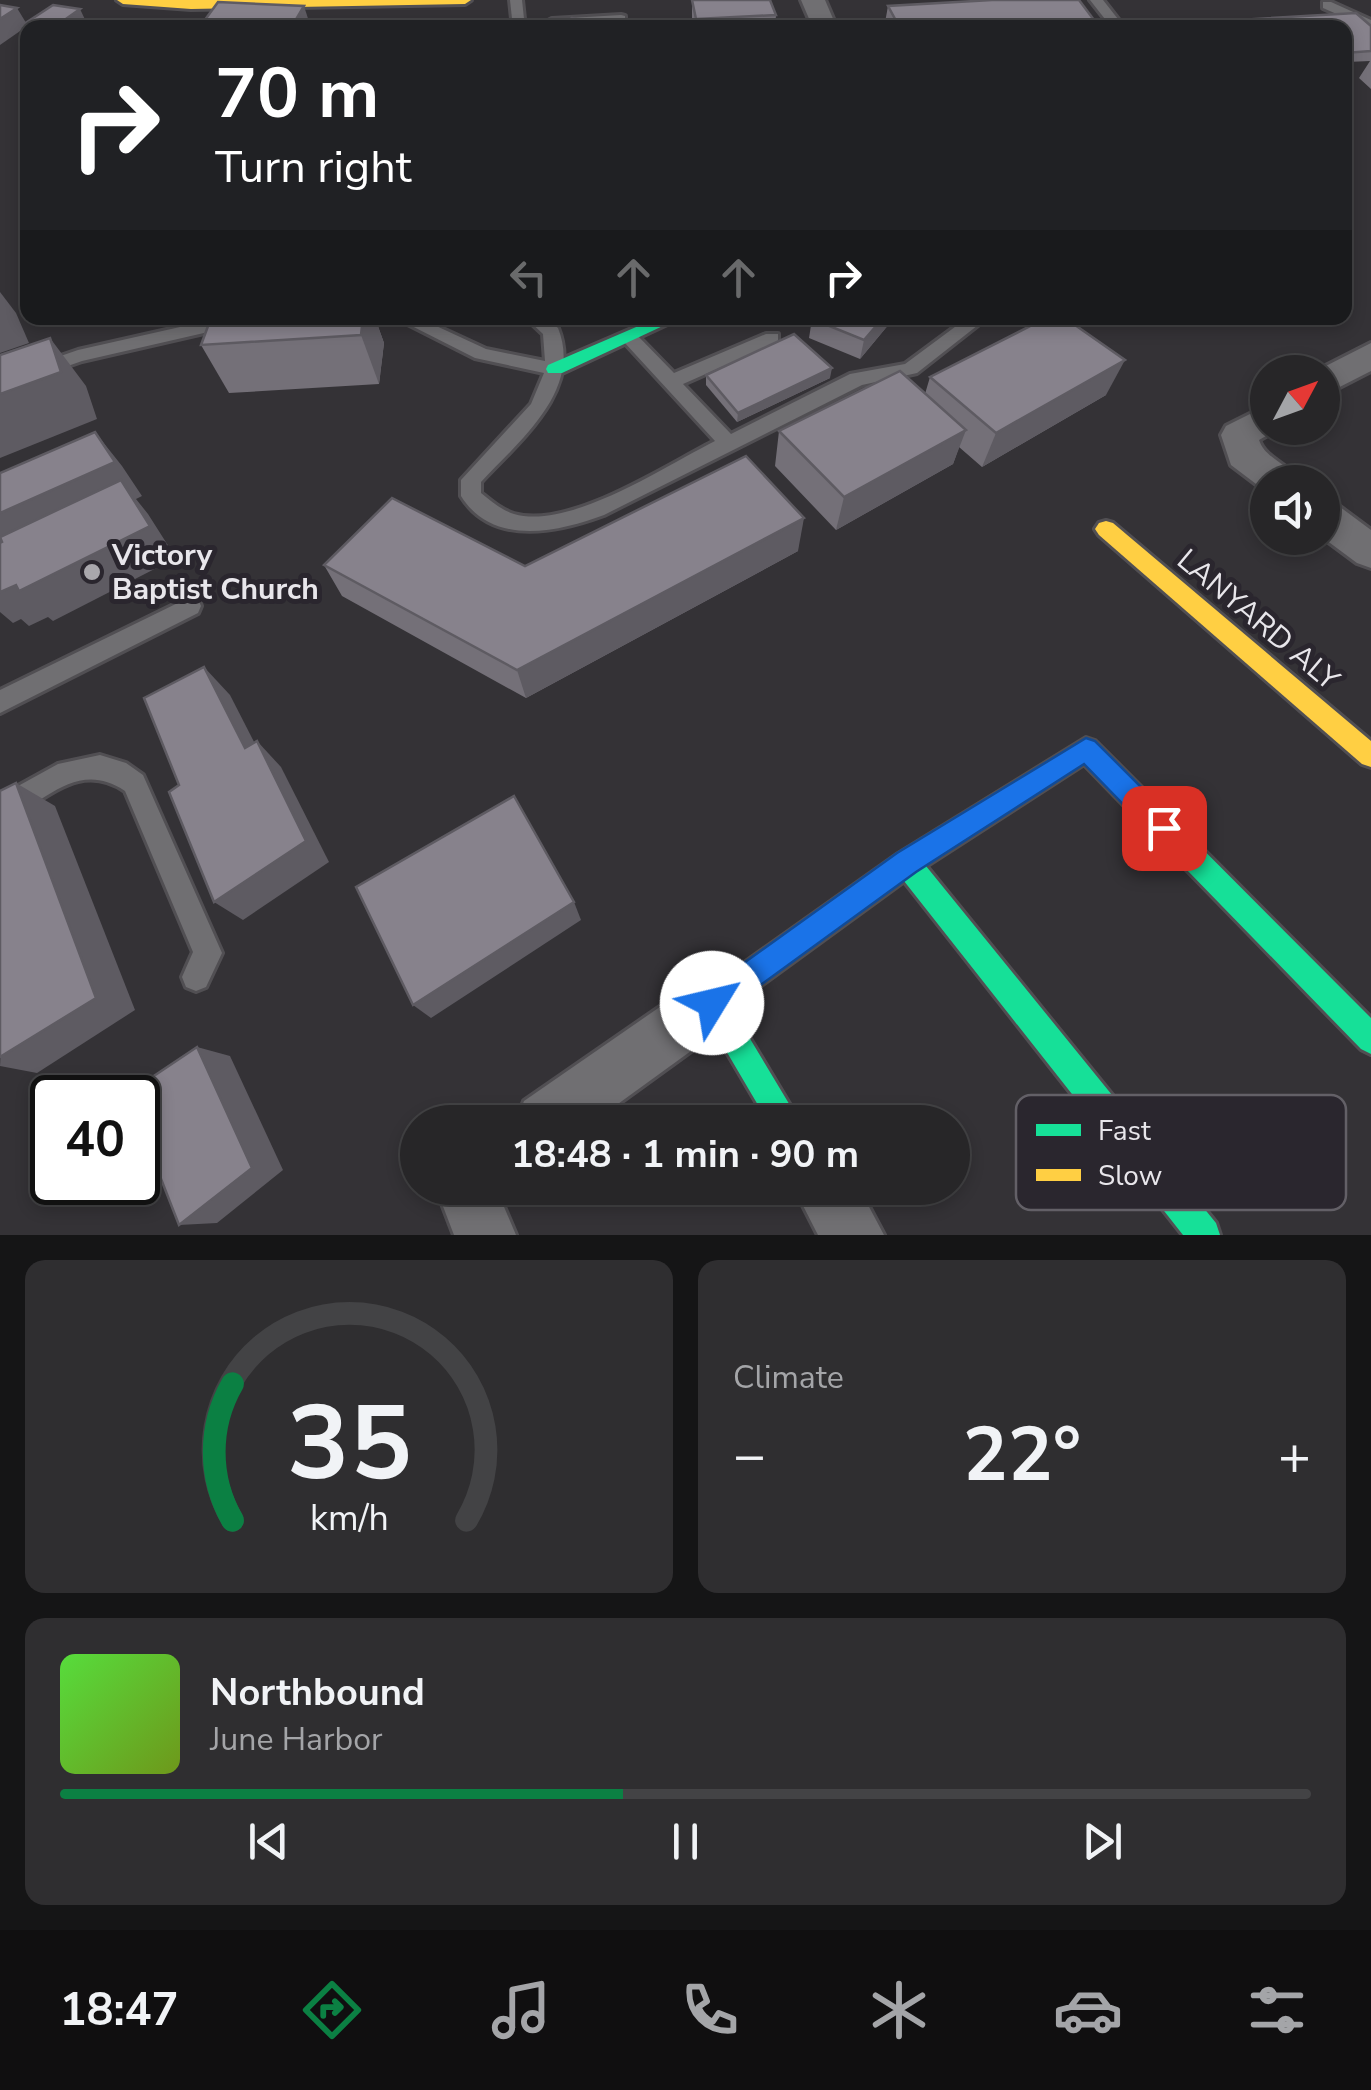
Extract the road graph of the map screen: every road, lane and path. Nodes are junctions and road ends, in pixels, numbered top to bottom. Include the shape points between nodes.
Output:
1 (124, 0) edge
2 (465, 0) edge
3 (1096, 0) edge
4 (242, 1) edge
5 (1327, 5) dead end
6 (1112, 20) edge
7 (1371, 26) edge
8 (213, 325) edge
9 (420, 325) edge
10 (544, 325) edge
11 (657, 325) edge
12 (969, 325) edge
13 (630, 338) junction
14 (772, 338) dead end
15 (1371, 354) edge
16 (555, 369) junction
17 (1340, 373) edge
18 (670, 382) junction
19 (0, 384) edge
20 (1250, 436) edge
21 (728, 443) junction
22 (1257, 465) edge
23 (1106, 529) dead end
24 (1340, 529) edge
25 (1371, 552) edge
26 (190, 606) dead end
27 (0, 702) edge
28 (1371, 756) edge
29 (0, 810) edge
30 (906, 863) junction
31 (196, 977) dead end
32 (712, 1003) junction
33 (1371, 1038) edge
34 (1092, 1095) edge
35 (569, 1105) edge
36 (774, 1105) edge
37 (473, 1205) edge
38 (834, 1205) edge
39 (1184, 1210) edge
40 (486, 1235) edge
41 (853, 1235) edge
42 (1204, 1235) edge

1 - 4 street
2 - 4 street
3 - 6 lane
5 - 7 lane
8 - 19 lane via 78,356
9 - 16 lane via 481,354
10 - 16 lane via 552,332
11 - 13 street
12 - 21 lane via 910,369 857,379
13 - 16 street
13 - 18 lane
14 - 18 lane
15 - 17 street
16 - 21 lane via 539,407 471,480 471,496 486,512 533,527 566,521
18 - 21 lane
20 - 22 street via 1244,455
23 - 28 street, LANYARD ALY
24 - 25 street
26 - 27 lane
29 - 31 lane via 84,767 117,768 134,783 208,953
30 - 32 street
30 - 33 street via 1086,749
30 - 34 street
32 - 35 street
32 - 36 street
37 - 40 street
38 - 41 street
39 - 42 street

